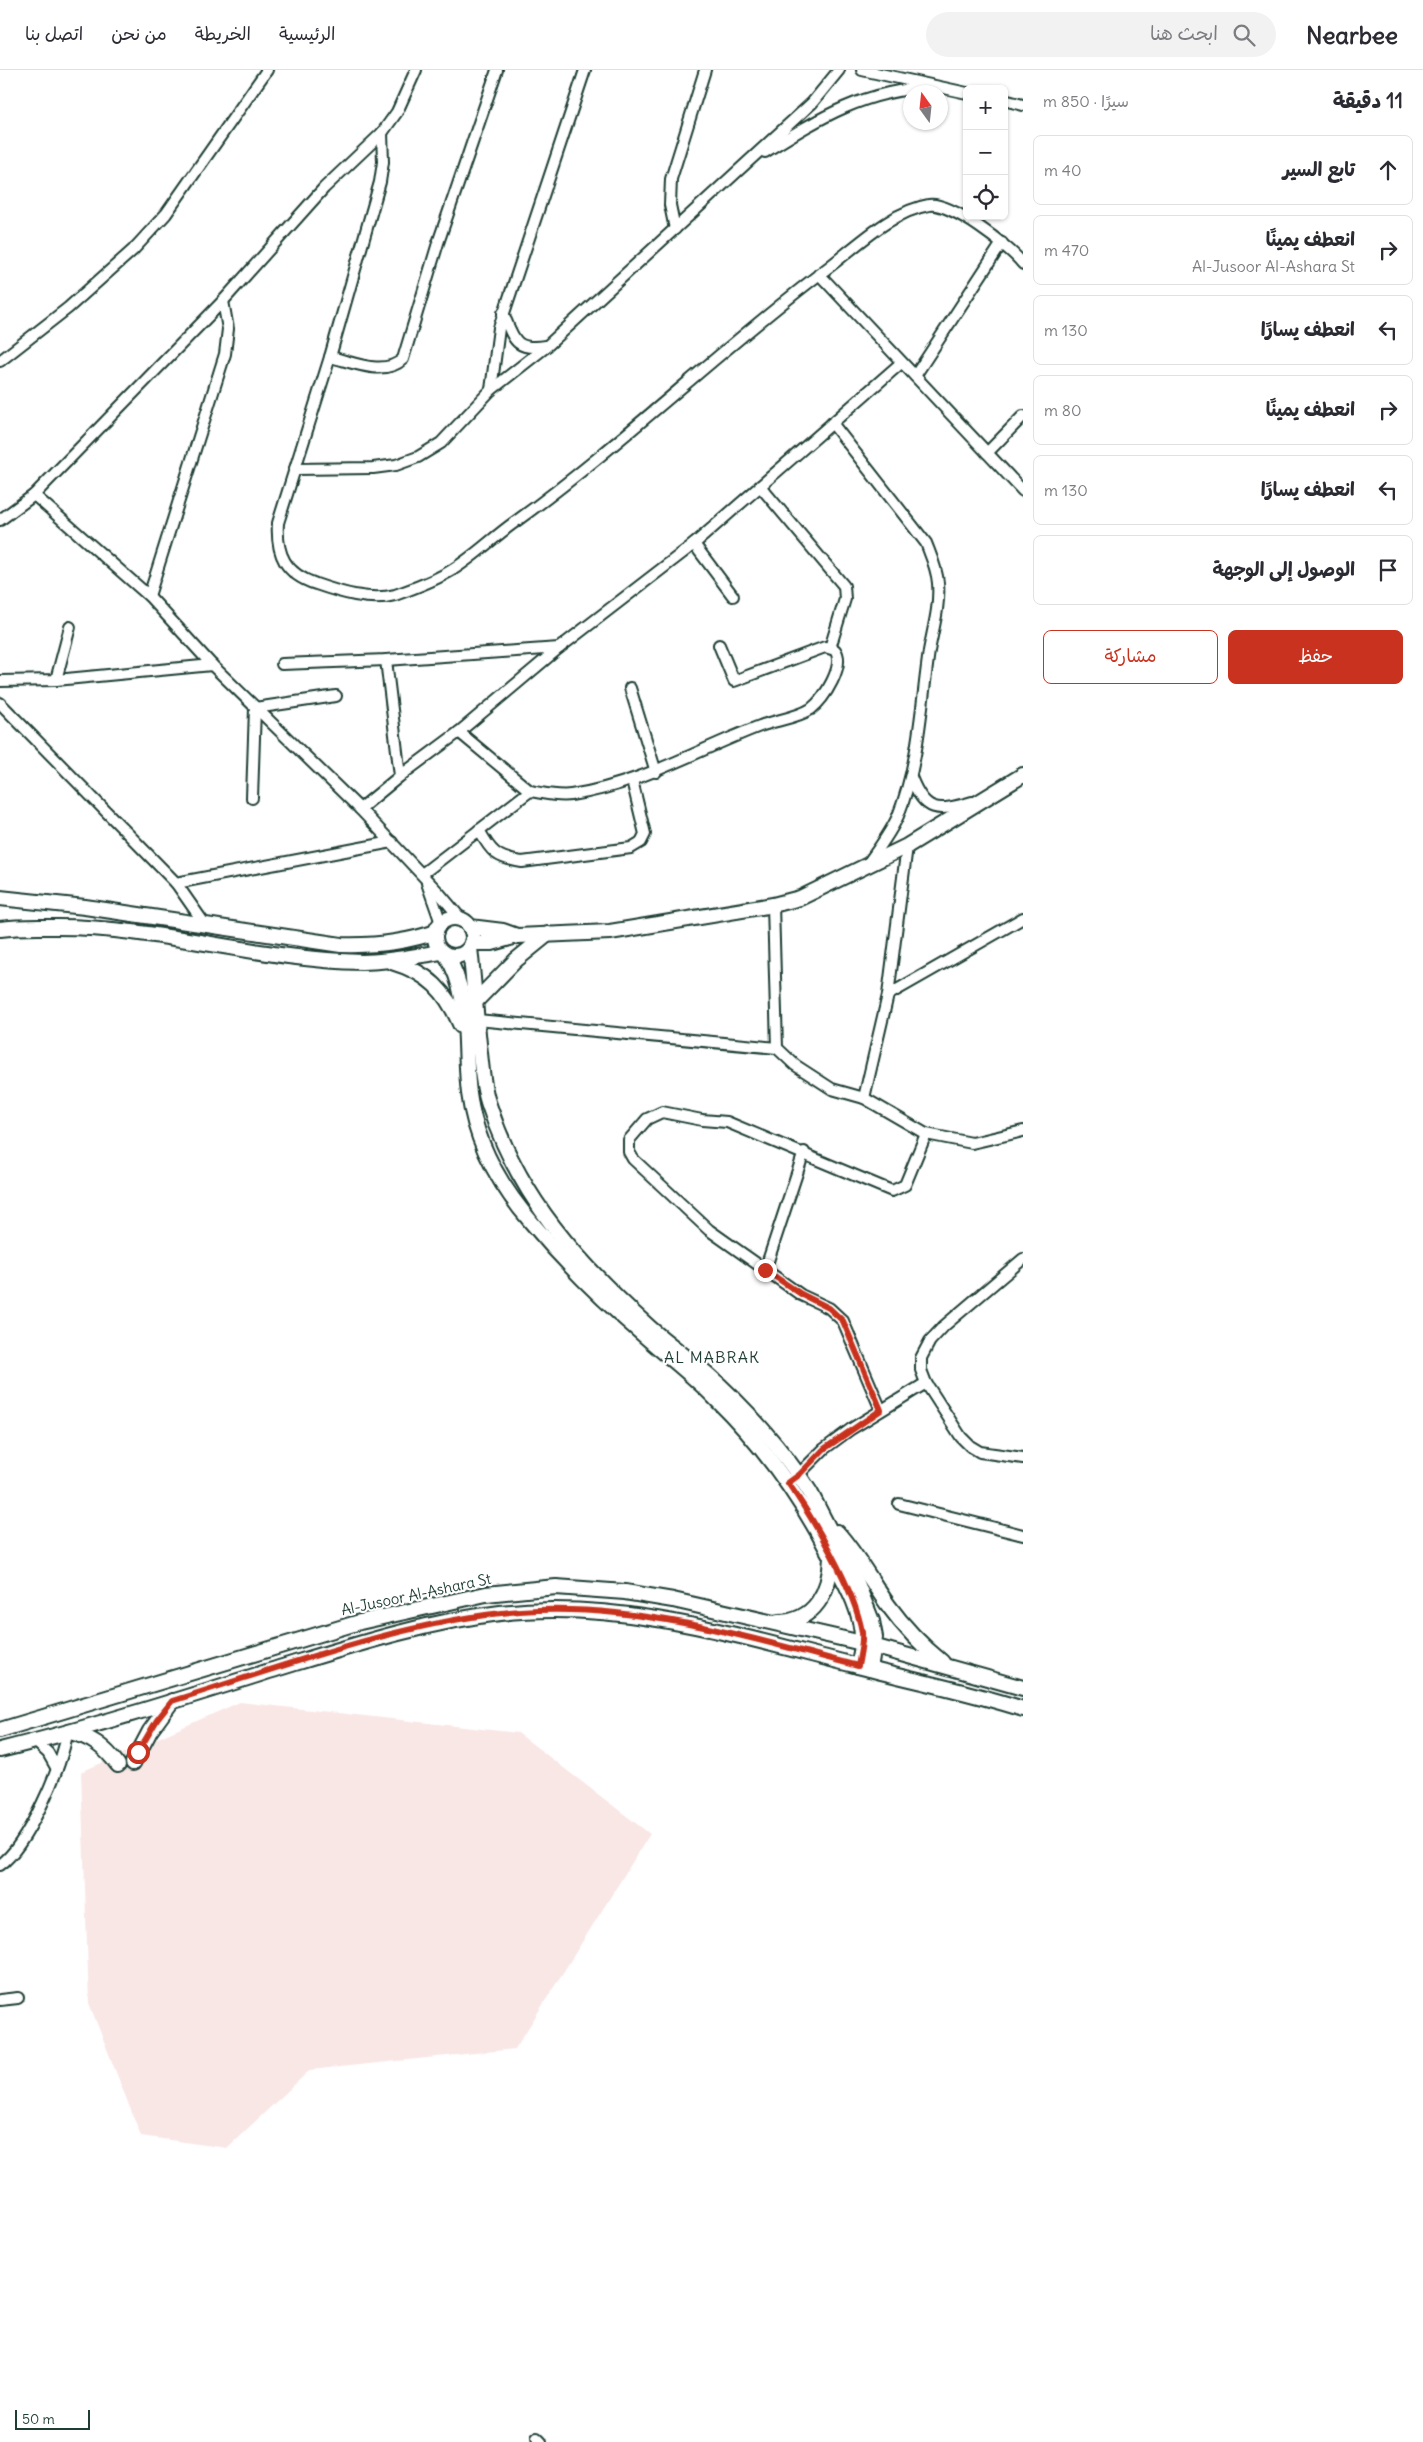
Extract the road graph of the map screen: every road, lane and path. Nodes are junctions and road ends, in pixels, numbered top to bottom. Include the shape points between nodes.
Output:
1 (267, 70) edge
2 (416, 70) edge
3 (497, 70) edge
4 (585, 70) edge
5 (705, 70) edge
6 (838, 70) edge
7 (862, 70) edge
8 (925, 85) edge
9 (903, 89) edge
10 (948, 90) edge
11 (963, 92) edge
12 (1008, 101) edge
13 (1023, 105) edge
14 (382, 134) junction
15 (749, 162) junction
16 (675, 229) junction
17 (1002, 243) junction
18 (1023, 264) edge
19 (819, 274) junction
20 (223, 301) junction
21 (503, 313) junction
22 (547, 346) junction
23 (330, 357) junction
24 (0, 361) edge
25 (901, 363) junction
26 (915, 376) junction
27 (491, 390) junction
28 (1023, 416) edge
29 (832, 423) junction
30 (987, 452) junction
31 (295, 469) junction
32 (760, 486) junction
33 (1023, 491) edge
34 (34, 495) junction
35 (0, 520) edge
36 (694, 544) junction
37 (149, 596) junction
38 (733, 596) dead end
39 (70, 627) dead end
40 (719, 645) dead end
41 (559, 648) junction
42 (830, 648) junction
43 (386, 660) junction
44 (282, 664) dead end
45 (212, 665) junction
46 (56, 680) junction
47 (0, 681) edge
48 (630, 688) dead end
49 (336, 696) dead end
50 (0, 704) edge
51 (255, 708) junction
52 (459, 732) junction
53 (656, 772) junction
54 (1023, 775) edge
55 (400, 776) junction
56 (911, 777) junction
57 (632, 780) junction
58 (530, 791) junction
59 (252, 798) dead end
60 (987, 798) junction
61 (360, 810) junction
62 (479, 830) junction
63 (392, 842) junction
64 (907, 846) junction
65 (865, 868) junction
66 (424, 877) junction
67 (176, 884) junction
68 (0, 898) edge
69 (773, 905) junction
70 (1023, 918) edge
71 (466, 924) junction
72 (206, 926) junction
73 (439, 927) junction
74 (0, 929) edge
75 (548, 934) junction
76 (518, 936) junction
77 (471, 945) junction
78 (443, 953) junction
79 (386, 961) junction
80 (888, 995) junction
81 (476, 1001) junction
82 (477, 1020) junction
83 (464, 1032) junction
84 (777, 1048) junction
85 (864, 1098) junction
86 (1023, 1131) edge
87 (926, 1134) junction
88 (804, 1152) junction
89 (1023, 1259) edge
90 (765, 1270) junction
91 (926, 1383) junction
92 (881, 1410) junction
93 (1021, 1460) edge
94 (793, 1479) junction
95 (899, 1504) dead end
96 (822, 1515) junction
97 (1023, 1535) edge
98 (832, 1558) junction
99 (764, 1622) junction
100 (868, 1645) junction
101 (946, 1666) junction
102 (864, 1667) junction
103 (1023, 1688) edge
104 (128, 1692) junction
105 (108, 1697) junction
106 (172, 1701) junction
107 (1023, 1708) edge
108 (130, 1714) junction
109 (112, 1719) junction
110 (0, 1730) edge
111 (68, 1732) junction
112 (35, 1742) junction
113 (0, 1750) edge
114 (133, 1763) dead end
115 (118, 1765) dead end
116 (57, 1769) junction
117 (0, 1865) edge
118 (18, 1998) dead end
119 (0, 2000) edge

1 - 24 street via 166,214 133,250 68,308
2 - 14 street via 397,112
3 - 23 street via 438,243 403,359 397,365 384,369
4 - 21 street
5 - 16 street via 672,179 670,204
6 - 15 street via 812,103
7 - 8 street
9 - 15 street via 855,102 824,115
10 - 11 street
12 - 13 street
14 - 20 street via 324,188
14 - 23 street via 380,182
15 - 16 street
16 - 22 street
17 - 18 street
17 - 19 street via 948,208 931,205 889,222
17 - 26 street
19 - 25 street
19 - 31 street via 574,479 448,573 392,596 366,596 313,584 292,572 276,542 278,523
20 - 34 street
20 - 37 street via 228,328 224,354
21 - 22 street via 519,345 527,348
21 - 27 street
22 - 27 street
23 - 31 street
25 - 26 street
25 - 29 street
26 - 30 street
27 - 31 street via 441,443 418,458 372,468
28 - 30 street
29 - 32 street
29 - 56 street via 907,516 926,543 934,563 938,583 937,607
30 - 33 street
32 - 36 street
32 - 42 street via 844,586 844,599
34 - 35 street
34 - 37 street
36 - 38 street
36 - 41 street
37 - 45 street
39 - 46 street
40 - 42 street via 731,676 737,681 820,648
41 - 43 street
41 - 52 street
42 - 53 street via 838,654 839,664 832,682 810,709 761,725
43 - 44 street
43 - 55 street
45 - 46 street
45 - 51 street
46 - 47 street
48 - 53 street
49 - 51 street
50 - 67 street
51 - 59 street
51 - 61 street
52 - 55 street
52 - 58 street
53 - 57 street
54 - 60 street
55 - 61 street
56 - 60 street via 926,804 937,808
56 - 65 street via 893,827
57 - 58 street via 569,795
57 - 62 street via 645,834 641,842 631,848 522,862 496,855
58 - 62 street
60 - 64 street
61 - 63 street
62 - 66 street
63 - 66 street
63 - 67 street
64 - 65 street
64 - 80 street
65 - 69 street via 800,898
66 - 71 street
66 - 73 street
67 - 72 street
68 - 72 street via 85,907
69 - 75 street via 610,932
69 - 84 street
70 - 80 street
71 - 73 street via 451,919
71 - 76 street
71 - 77 street
72 - 73 street via 313,942 369,946 410,940
73 - 78 street via 436,942
74 - 79 street via 90,927 303,957
75 - 76 street
75 - 81 street via 516,960
76 - 77 street
77 - 78 street via 456,956
77 - 81 street
78 - 79 street
78 - 83 street via 452,964 462,995
79 - 83 street via 412,968 433,982 455,1011
80 - 85 street
81 - 82 street
82 - 84 street
82 - 94 street via 488,1102 526,1190 576,1253 648,1326 723,1390 772,1442
83 - 94 street via 469,1094 478,1133 502,1184 551,1245 623,1318 717,1399
84 - 85 street via 795,1065 832,1089
85 - 87 street
86 - 87 street via 972,1143
87 - 88 street via 905,1185 892,1191
88 - 90 street
88 - 90 street via 726,1122 662,1112 647,1119 629,1140 628,1152 633,1159 709,1230
89 - 91 street via 930,1340 921,1358
90 - 92 street via 829,1308 843,1321
91 - 92 street
91 - 93 street via 970,1446 980,1452
92 - 94 street via 824,1449
94 - 96 street
94 - 98 street
95 - 97 street
96 - 100 street via 875,1628
96 - 101 street via 852,1551 910,1634
98 - 99 street via 824,1596 813,1608 786,1622
98 - 100 street via 854,1604
99 - 100 street, Al-Jusoor Al-Ashara St
99 - 104 street, Al-Jusoor Al-Ashara St via 624,1592 556,1587 527,1589 451,1600 360,1622
100 - 101 street, Al-Jusoor Al-Ashara St
100 - 102 street
101 - 103 street, Al-Jusoor Al-Ashara St
102 - 106 street via 653,1618 539,1610 464,1618 428,1626 329,1652
102 - 107 street
104 - 105 street, Al-Jusoor Al-Ashara St
104 - 108 street
105 - 109 street
105 - 110 street, Al-Jusoor Al-Ashara St
106 - 108 street
106 - 114 street via 150,1731
108 - 109 street
109 - 111 street
111 - 112 street
111 - 115 street via 92,1740
111 - 116 street
112 - 113 street
112 - 116 street via 48,1753
116 - 117 street via 41,1807
118 - 119 street

